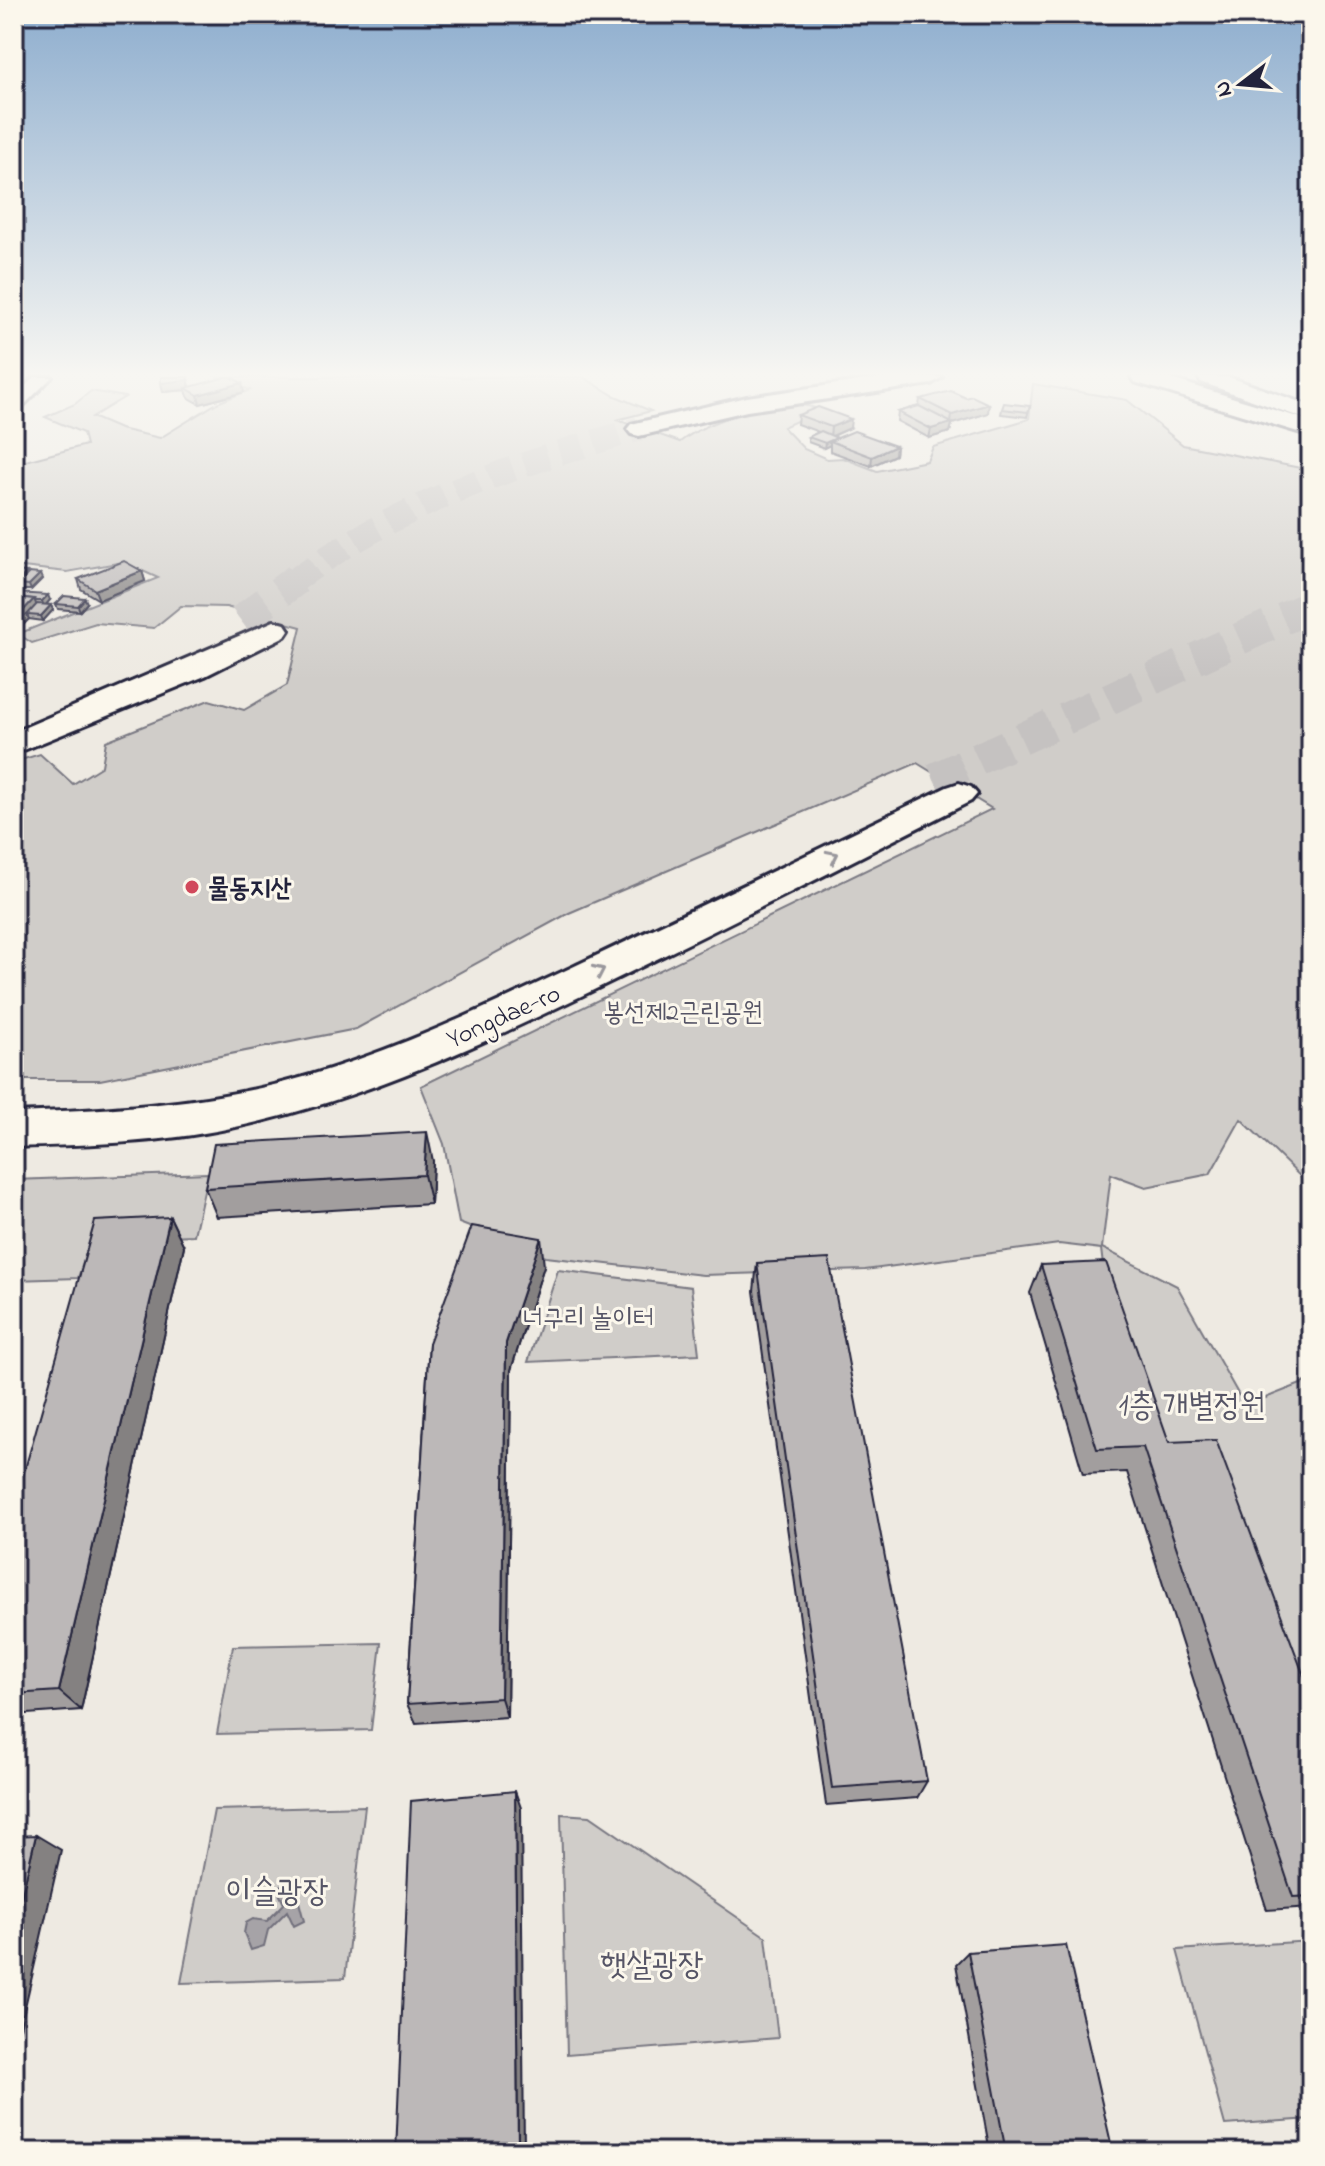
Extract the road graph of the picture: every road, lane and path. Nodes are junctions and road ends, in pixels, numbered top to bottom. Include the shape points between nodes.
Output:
1 (241, 621) tunnel mouth
2 (274, 630) tunnel mouth
3 (138, 691) junction
4 (14, 744) edge
5 (14, 1111) edge
6 (14, 1130) edge

1 - 3 main road
2 - 3 main road
3 - 4 main road
6 -> 5 main road, Yongdae-ro via 141,1124 231,1112 401,1061 682,932 946,786 382,1042 224,1088 127,1105

